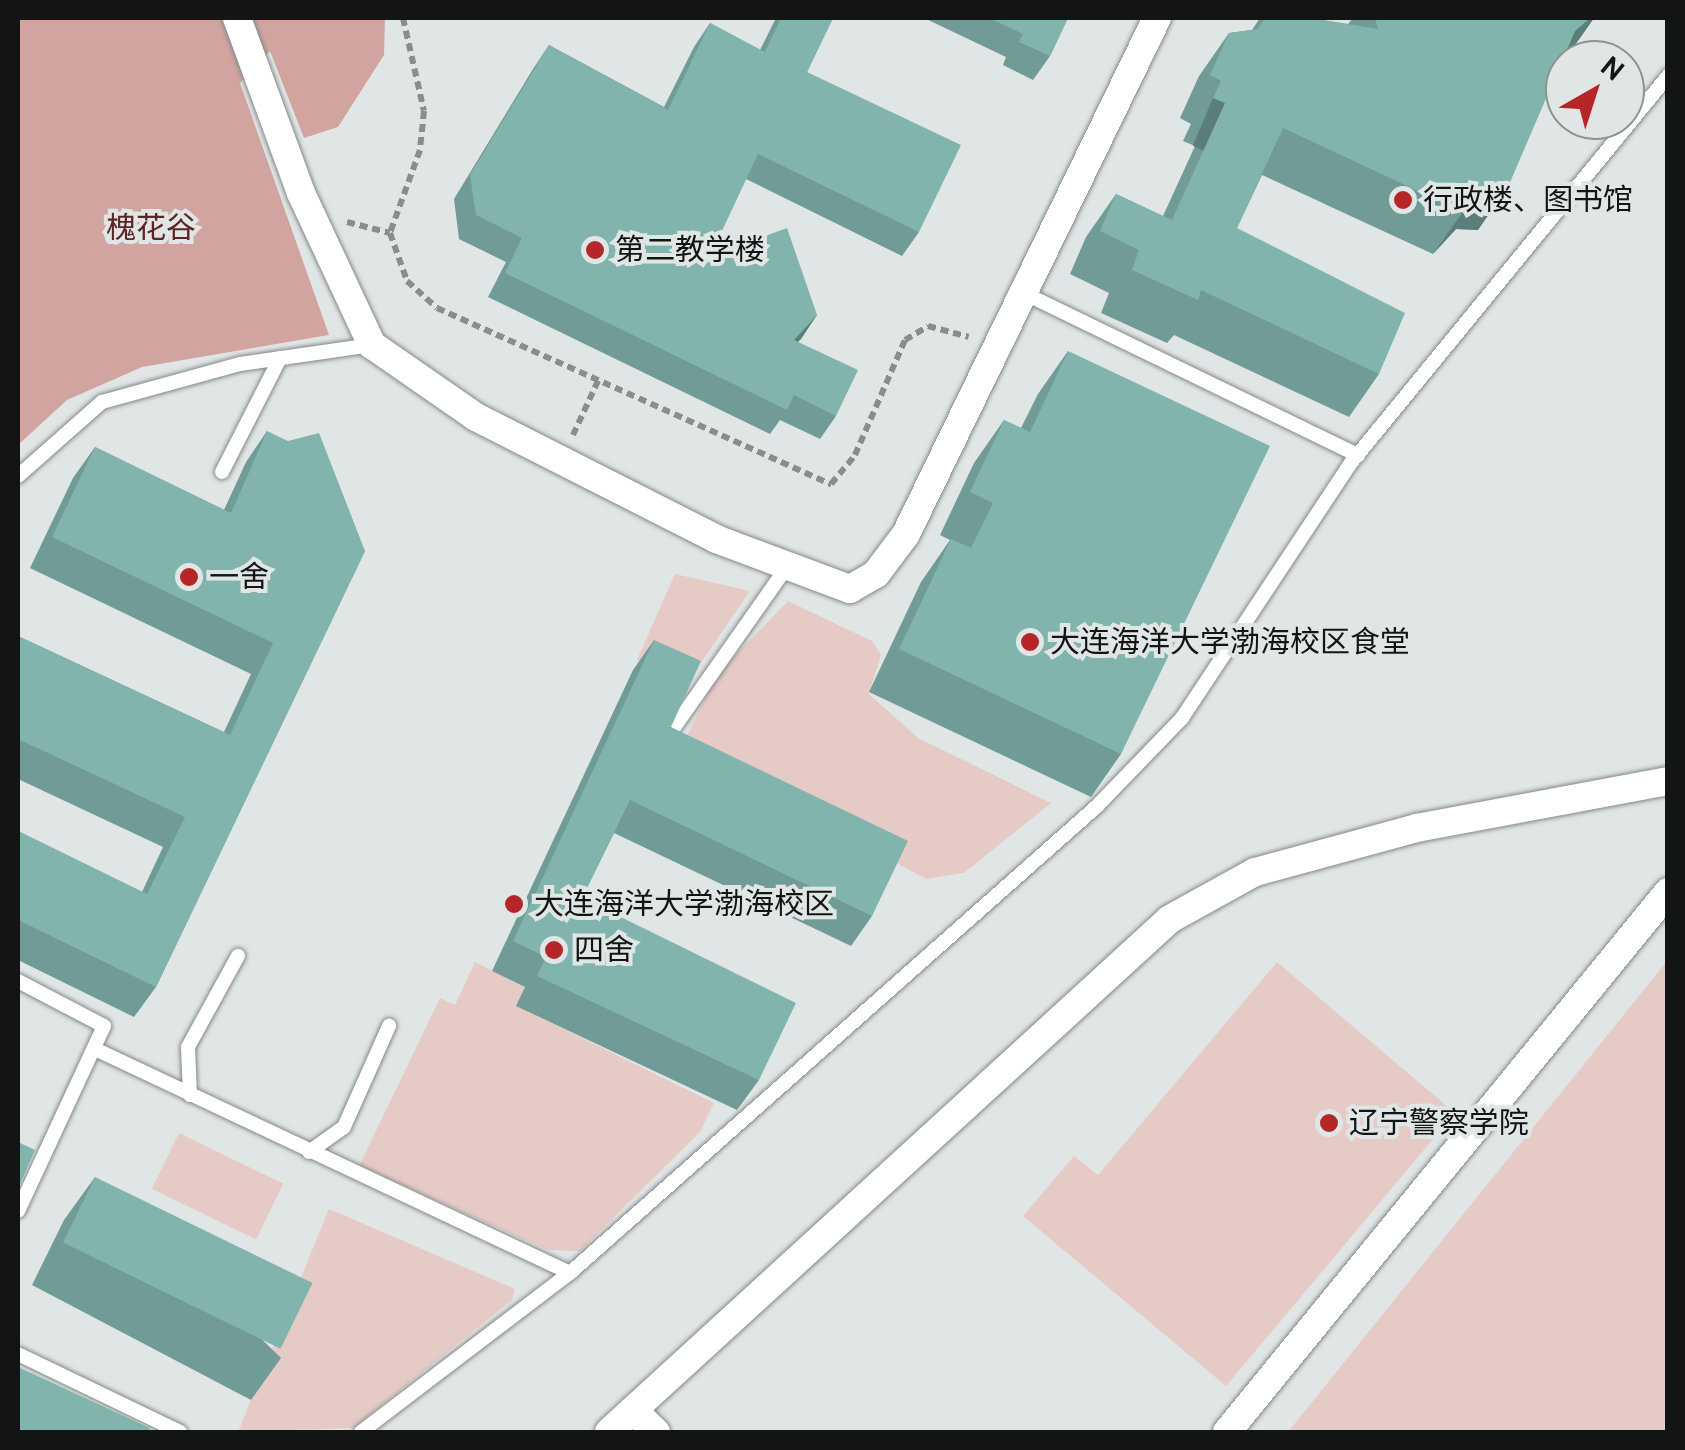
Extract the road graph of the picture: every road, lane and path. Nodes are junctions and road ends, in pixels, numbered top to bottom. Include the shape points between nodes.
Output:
1 (237, 18) edge
2 (404, 18) edge
3 (1157, 18) edge
4 (1668, 76) edge
5 (1028, 295) junction
6 (372, 344) junction
7 (1000, 351) junction
8 (280, 358) junction
9 (598, 382) junction
10 (1358, 455) junction
11 (560, 460) junction
12 (222, 472) dead end
13 (18, 476) edge
14 (786, 568) junction
15 (672, 730) edge
16 (1668, 780) edge
17 (1668, 892) edge
18 (238, 956) dead end
19 (18, 981) edge
20 (389, 1026) dead end
21 (95, 1048) junction
22 (190, 1095) junction
23 (309, 1152) junction
24 (18, 1211) edge
25 (570, 1273) junction
26 (18, 1354) edge
27 (633, 1410) junction
28 (180, 1432) edge
29 (361, 1432) edge
30 (609, 1432) edge
31 (656, 1432) edge
32 (1227, 1432) edge

1 - 6 street
2 - 9 path via 424,111 420,150 390,234 407,281 438,308
3 - 5 street
4 - 10 lane
5 - 7 street
5 - 10 lane
6 - 8 lane
6 - 11 street via 476,417
7 - 9 path via 928,326 905,340 855,455 831,484
7 - 14 street via 876,574 850,589
8 - 12 lane
8 - 13 lane via 102,402
9 - 11 path
10 - 25 lane via 1216,680 1096,807
11 - 14 street
14 - 15 lane
16 - 27 street via 1327,852 1256,872 1170,919
17 - 32 street
18 - 22 lane via 188,1047
19 - 21 lane via 104,1026
20 - 23 lane via 344,1126
21 - 22 lane
21 - 24 lane
22 - 23 lane
23 - 25 lane
25 - 29 lane
26 - 28 lane
27 - 30 street
27 - 31 street

